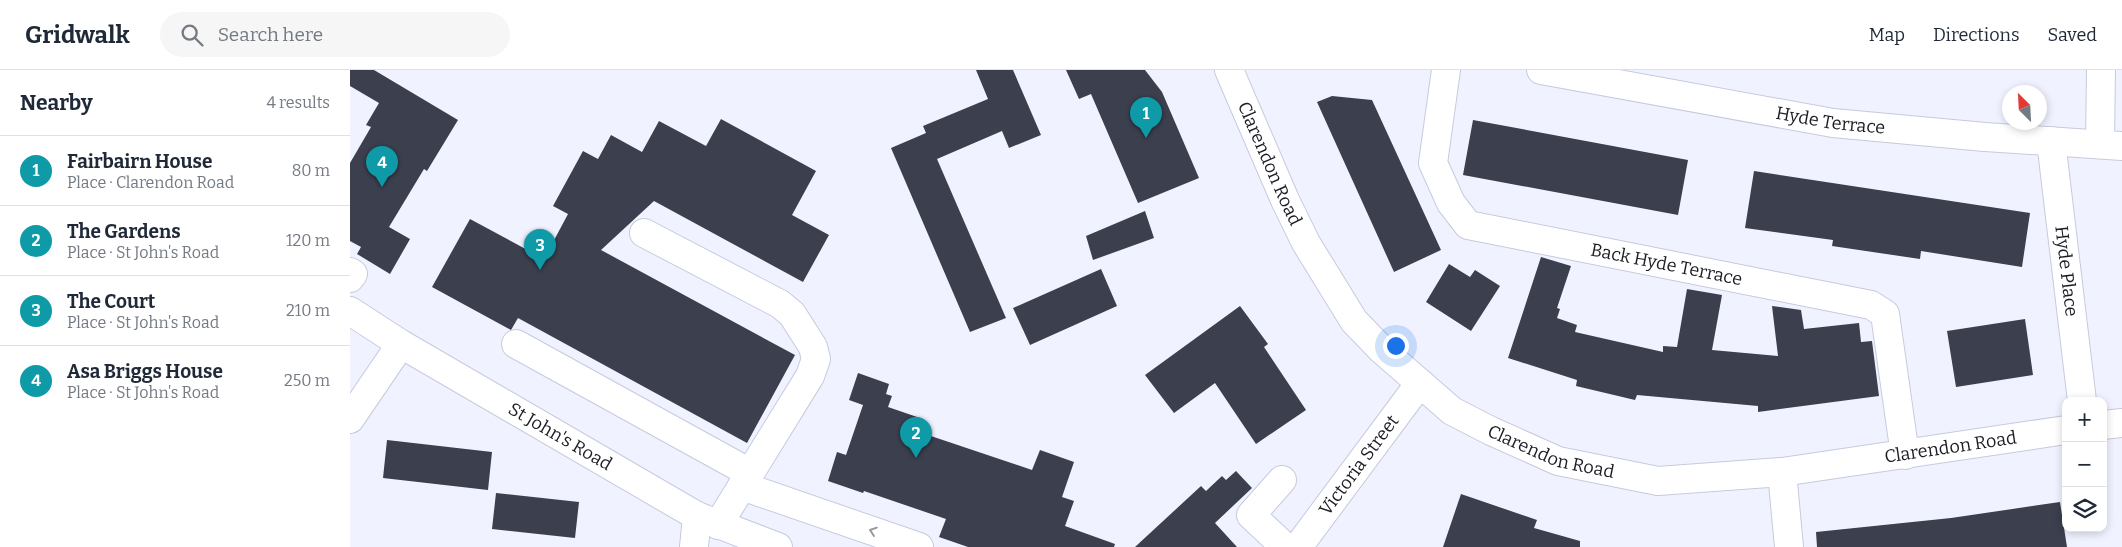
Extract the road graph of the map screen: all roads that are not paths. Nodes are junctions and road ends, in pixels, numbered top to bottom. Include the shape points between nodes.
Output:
1 (1229, 70) edge
2 (1446, 70) edge
3 (2100, 70) edge
4 (1555, 71) edge
5 (2052, 141) junction
6 (2111, 145) edge
7 (644, 233) dead end
8 (350, 272) edge
9 (350, 278) edge
10 (350, 311) edge
11 (401, 344) junction
12 (516, 344) dead end
13 (1420, 383) junction
14 (2082, 397) edge
15 (350, 419) edge
16 (2122, 423) edge
17 (2107, 425) edge
18 (2062, 431) edge
19 (1905, 455) junction
20 (1782, 472) junction
21 (746, 480) junction
22 (1282, 480) dead end
23 (707, 520) junction
24 (694, 547) edge
25 (778, 547) edge
26 (919, 547) edge
27 (1285, 547) edge
28 (1298, 547) edge
29 (1789, 547) edge

1 - 13 street, Clarendon Road via 1284,200 1334,291 1354,321
2 - 19 street, Back Hyde Terrace via 1433,163 1451,203 1468,225 1871,305 1885,314
3 - 6 street
4 - 5 street, Hyde Terrace via 1833,123
5 - 6 street, Hyde Terrace
5 - 14 street, Hyde Place
7 - 21 street via 780,304 800,322 813,347 816,359 810,376
8 - 9 street via 353,274
10 - 11 street, St John's Road
11 - 15 street
11 - 23 street, St John's Road
12 - 21 street
13 - 20 street, Clarendon Road via 1452,411 1558,461 1658,480
13 - 28 street, Victoria Street
16 - 17 street
18 - 19 street, Clarendon Road
19 - 20 street, Clarendon Road
20 - 29 street
21 - 23 street
26 -> 21 street
22 - 27 street via 1251,515
23 - 24 street
23 - 25 street, St John's Road

